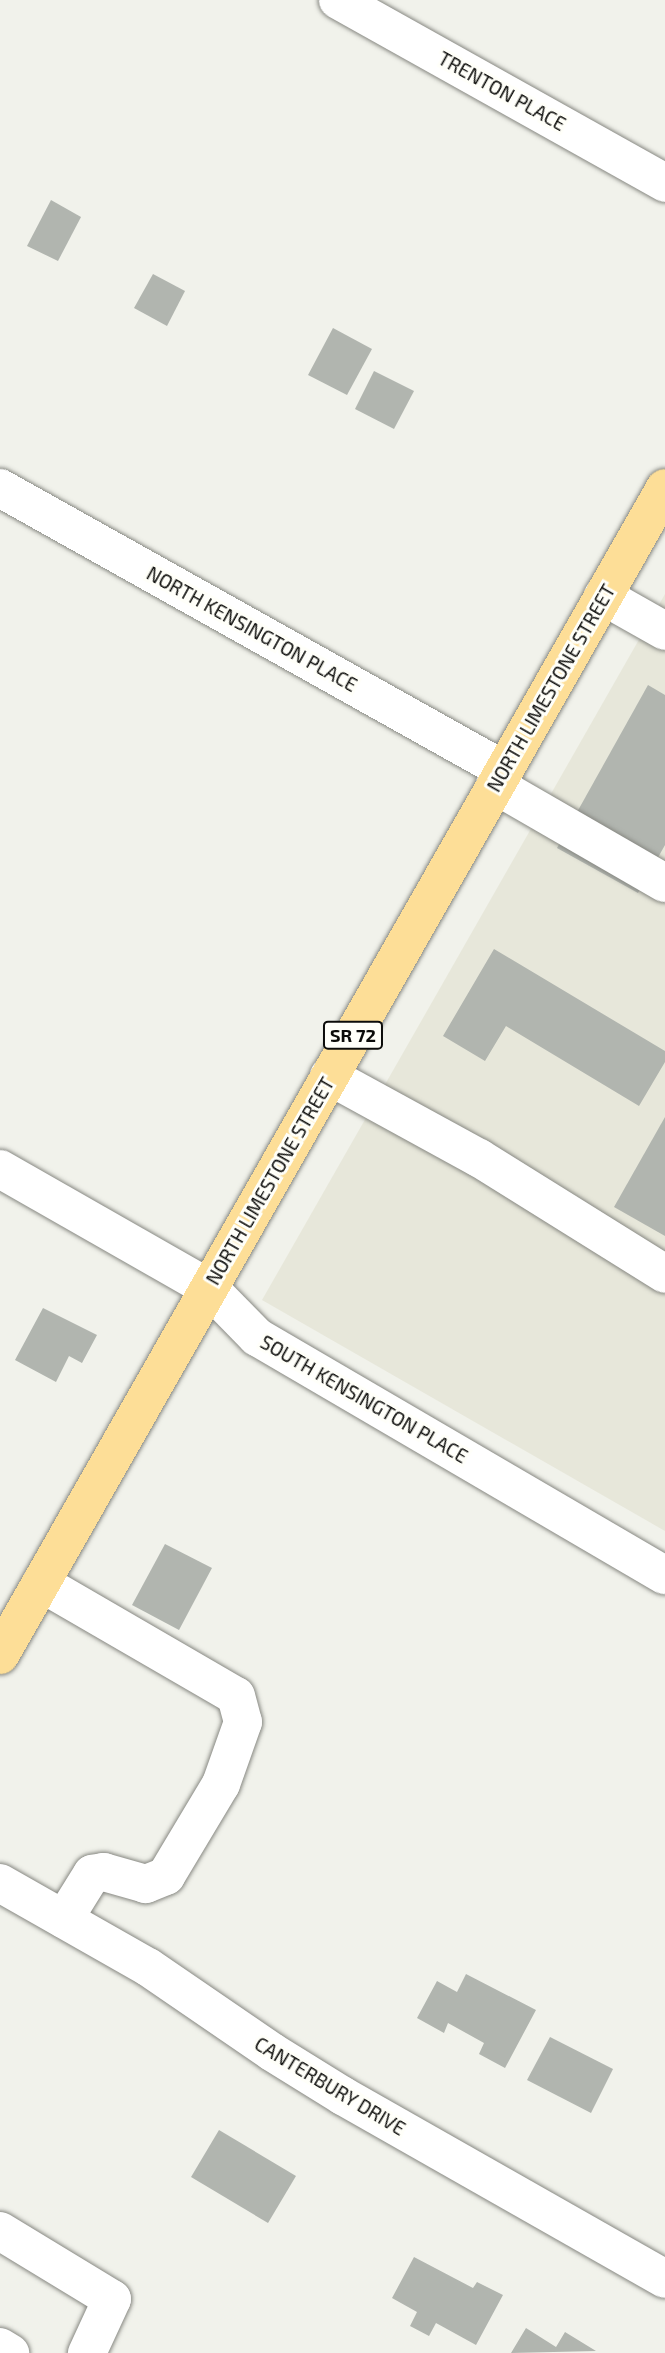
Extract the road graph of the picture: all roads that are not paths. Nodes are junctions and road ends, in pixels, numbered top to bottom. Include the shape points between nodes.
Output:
1 (338, 0) edge
2 (665, 183) edge
3 (0, 488) edge
4 (665, 488) edge
5 (603, 596) junction
6 (665, 631) edge
7 (499, 778) junction
8 (665, 883) edge
9 (330, 1076) junction
10 (0, 1169) edge
11 (665, 1274) edge
12 (209, 1288) junction
13 (665, 1575) edge
14 (41, 1583) junction
15 (0, 1654) edge
16 (0, 1884) edge
17 (64, 1919) junction
18 (0, 2231) edge
19 (665, 2279) edge
20 (0, 2347) edge
21 (10, 2353) edge
22 (87, 2353) edge

1 - 2 street, TRENTON PLACE
3 - 7 street, NORTH KENSINGTON PLACE
4 - 5 main road, NORTH LIMESTONE STREET / SR 72
5 - 6 street
5 - 7 main road, NORTH LIMESTONE STREET / SR 72
7 - 8 street, NORTH KENSINGTON PLACE
7 - 9 main road, NORTH LIMESTONE STREET / SR 72
9 - 11 street via 479,1158
9 - 12 main road, NORTH LIMESTONE STREET / SR 72
10 - 12 street, SOUTH KENSINGTON PLACE
12 - 13 street, SOUTH KENSINGTON PLACE via 257,1337
12 - 14 main road, NORTH LIMESTONE STREET / SR 72
14 - 15 main road, NORTH LIMESTONE STREET / SR 72
14 - 17 street via 236,1696 243,1722 221,1784 166,1876 146,1884 104,1872 92,1874
16 - 17 street, CANTERBURY DRIVE
17 - 19 street, CANTERBURY DRIVE via 148,1967 343,2096
18 - 22 street via 112,2299
20 - 21 street

